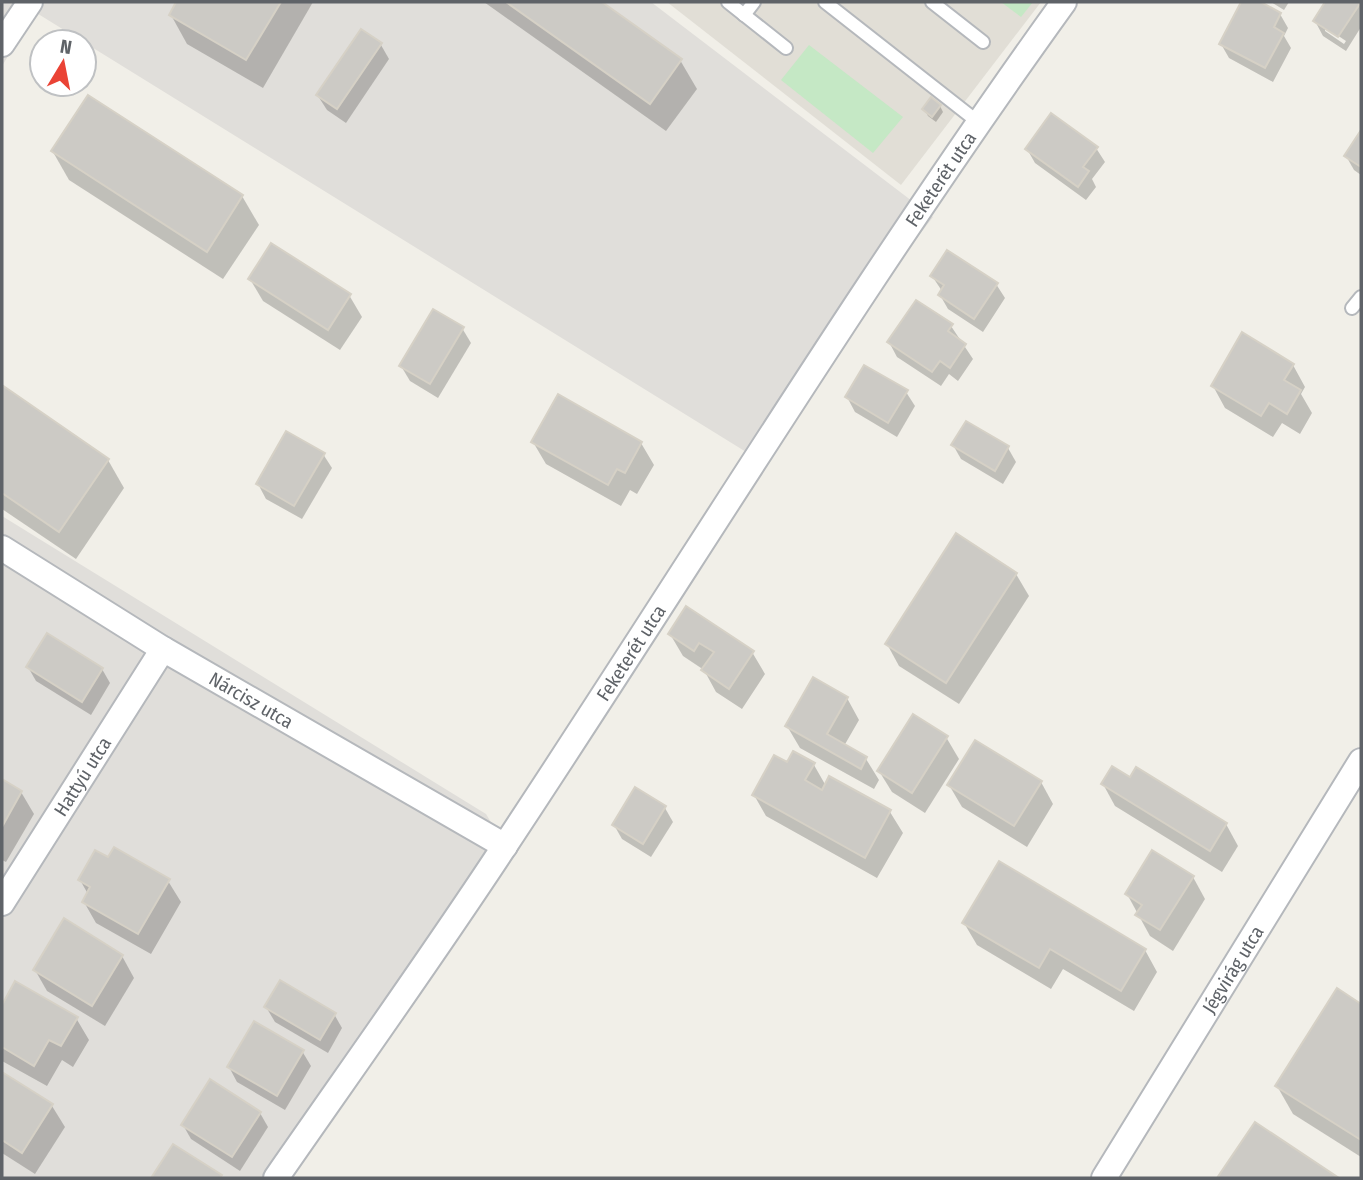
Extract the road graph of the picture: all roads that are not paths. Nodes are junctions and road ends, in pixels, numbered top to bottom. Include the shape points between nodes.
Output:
1 (30, 2) edge
2 (728, 2) edge
3 (754, 2) edge
4 (825, 2) edge
5 (932, 2) edge
6 (1065, 2) edge
7 (744, 15) junction
8 (983, 42) dead end
9 (2, 44) edge
10 (786, 48) dead end
11 (978, 122) junction
12 (1361, 297) edge
13 (1352, 308) dead end
14 (2, 548) edge
15 (163, 649) junction
16 (1361, 761) edge
17 (505, 846) junction
18 (2, 903) edge
19 (276, 1178) edge
20 (1104, 1178) edge

1 - 9 street
2 - 7 lane
3 - 7 lane
4 - 11 lane
5 - 8 lane
6 - 11 street, Feketerét utca
7 - 10 lane
11 - 17 street, Feketerét utca
12 - 13 lane
14 - 15 street, Nárcisz utca
15 - 17 street, Nárcisz utca
15 - 18 street, Hattyú utca
16 - 20 street, Jégvirág utca
17 - 19 street, Feketerét utca

